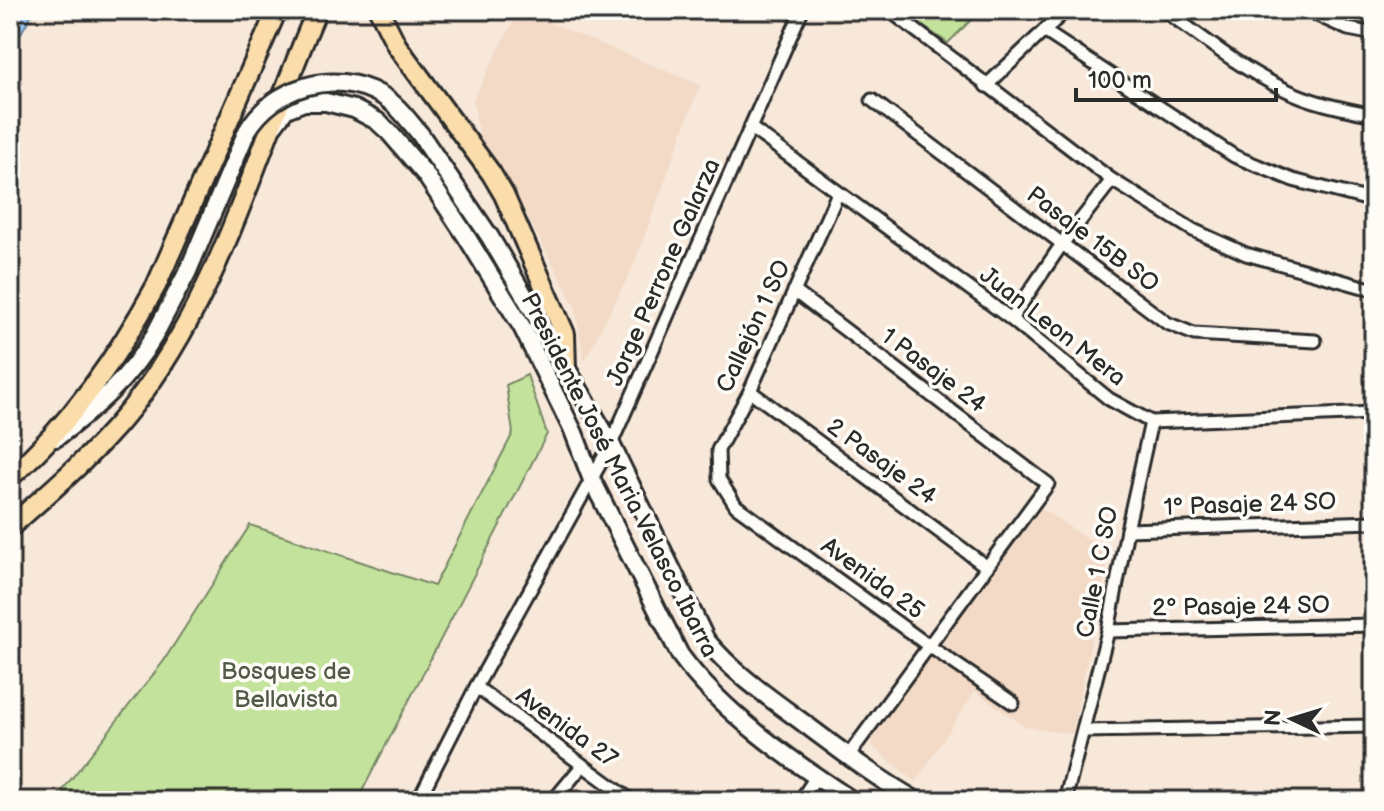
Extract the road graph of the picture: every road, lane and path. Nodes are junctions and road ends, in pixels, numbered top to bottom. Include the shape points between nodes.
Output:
1 (277, 10) edge
2 (317, 10) edge
3 (379, 10) edge
4 (802, 10) edge
5 (889, 10) edge
6 (1066, 10) edge
7 (1164, 10) edge
8 (1306, 10) edge
9 (1044, 31) junction
10 (1374, 34) edge
11 (986, 86) junction
12 (872, 100) dead end
13 (1374, 115) edge
14 (751, 128) junction
15 (268, 138) junction
16 (1112, 180) junction
17 (838, 193) junction
18 (1374, 201) edge
19 (1062, 244) junction
20 (1374, 290) edge
21 (794, 291) junction
22 (1011, 319) junction
23 (1315, 341) dead end
24 (566, 369) junction
25 (750, 391) junction
26 (1374, 413) edge
27 (1151, 422) junction
28 (611, 444) junction
29 (42, 449) junction
30 (10, 477) edge
31 (719, 479) joint
32 (592, 480) junction
33 (1374, 522) edge
34 (10, 527) edge
35 (1127, 530) junction
36 (987, 567) junction
37 (1374, 625) edge
38 (1108, 631) junction
39 (929, 646) junction
40 (476, 687) junction
41 (1013, 703) dead end
42 (1374, 726) edge
43 (1084, 731) junction
44 (848, 756) junction
45 (582, 766) junction
46 (816, 777) junction
47 (418, 801) edge
48 (553, 801) edge
49 (632, 801) edge
50 (800, 801) edge
51 (853, 801) edge
52 (917, 801) edge
53 (1065, 801) edge

1 - 29 main road via 156,286 106,369
2 - 15 main road
3 - 24 main road via 397,46 504,195 565,334
4 - 14 street, Jorge Perrone Galarza
5 - 11 street
6 - 9 street
7 - 13 street via 1249,71 1287,91
8 - 10 street
9 - 11 street
9 - 18 street via 1234,156 1293,180
11 - 16 street
12 - 19 street, Pasaje 15B SO
14 - 17 street, Juan Leon Mera
14 - 28 street, Jorge Perrone Galarza
15 - 32 main road, Presidente José Maria Velasco Ibarra via 286,109 313,101 365,114 403,146 522,327
15 - 34 main road via 206,286 163,364 112,432
16 - 19 street
16 - 20 street via 1193,230 1246,254
17 - 21 street, Callejón 1 SO
17 - 22 street, Juan Leon Mera
19 - 22 street
19 - 23 street, Pasaje 15B SO via 1167,323 1194,334
21 - 25 street, Callejón 1 SO
21 - 36 street, 1 Pasaje 24 via 1048,484
22 - 27 street, Juan Leon Mera via 1109,399
24 - 28 main road, Presidente José Maria Velasco Ibarra
24 - 29 main road, Presidente José Maria Velasco Ibarra, bridge via 490,237 420,134 389,100 357,86 318,84 275,99 254,118 154,336 93,410
25 - 31 street, Callejón 1 SO via 718,450
25 - 36 street, 2 Pasaje 24
26 - 27 street
27 - 35 street, Calle 1 C SO
28 - 32 street, Jorge Perrone Galarza
28 - 44 main road, Presidente José Maria Velasco Ibarra via 706,640 726,664
29 - 30 main road
31 - 39 street, Avenida 25 via 736,506
32 - 40 street, Jorge Perrone Galarza
32 - 46 main road, Presidente José Maria Velasco Ibarra via 673,643 698,680
33 - 35 street, 1º Pasaje 24 SO
35 - 38 street, Calle 1 C SO
36 - 39 street
37 - 38 street, 2º Pasaje 24 SO
38 - 43 street, Calle 1 C SO
39 - 41 street, Avenida 25
39 - 44 street
40 - 45 street, Avenida 27
40 - 47 street, Jorge Perrone Galarza
42 - 43 street
43 - 53 street, Calle 1 C SO
44 - 52 main road, Presidente José Maria Velasco Ibarra
45 - 48 street
45 - 49 street, Avenida 27
46 - 50 street
46 - 51 main road, Presidente José Maria Velasco Ibarra

